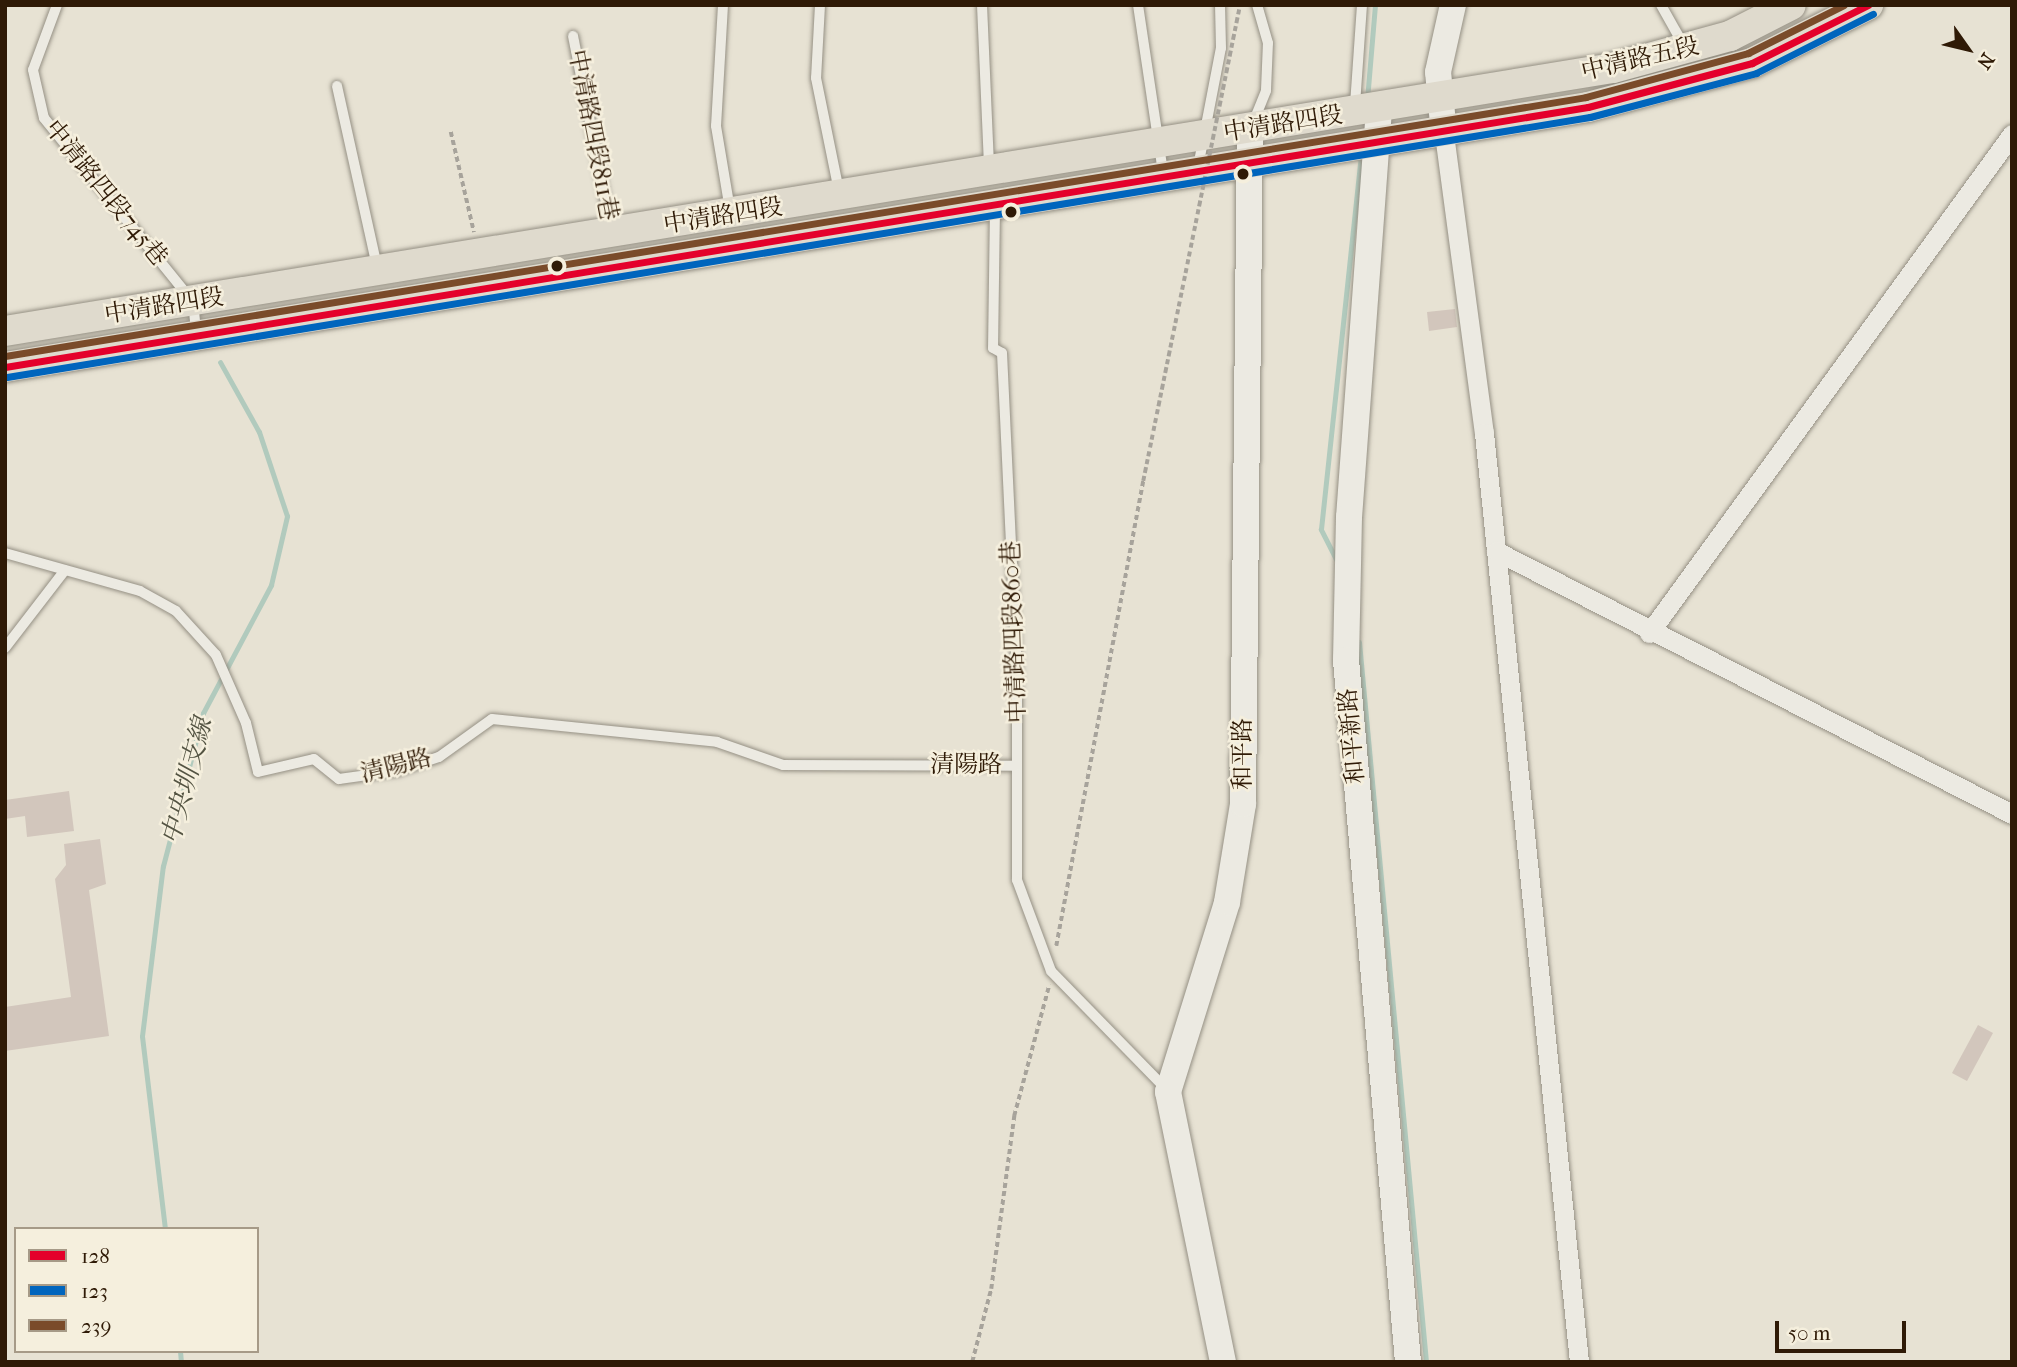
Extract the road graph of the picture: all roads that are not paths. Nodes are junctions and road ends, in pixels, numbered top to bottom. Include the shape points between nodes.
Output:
1 (57, 5) edge
2 (723, 5) edge
3 (820, 5) edge
4 (982, 5) edge
5 (1138, 5) edge
6 (1220, 5) edge
7 (1257, 5) edge
8 (1362, 5) edge
9 (1453, 5) edge
10 (1661, 5) edge
11 (1790, 5) edge
12 (1868, 5) edge
13 (573, 36) dead end
14 (1687, 50) junction
15 (337, 86) dead end
16 (1441, 99) junction
17 (1367, 111) junction
18 (1250, 130) junction
19 (1444, 134) junction
20 (2012, 134) edge
21 (1205, 137) junction
22 (1158, 145) junction
23 (1366, 147) junction
24 (1246, 167) junction
25 (989, 172) junction
26 (1197, 174) junction
27 (1164, 180) junction
28 (887, 189) junction
29 (840, 197) junction
30 (995, 207) junction
31 (731, 214) junction
32 (893, 223) junction
33 (612, 234) junction
34 (378, 272) junction
35 (193, 302) junction
36 (5, 331) edge
37 (197, 336) junction
38 (5, 367) edge
39 (1496, 551) junction
40 (5, 553) edge
41 (65, 570) junction
42 (1649, 633) junction
43 (5, 648) edge
44 (1017, 765) junction
45 (2012, 814) edge
46 (1168, 1092) junction
47 (1223, 1362) edge
48 (1408, 1362) edge
49 (1578, 1362) edge

1 - 35 lane, 中清路四段745巷 via 33,70 44,118
2 - 31 lane via 716,125
3 - 29 lane via 816,78
4 - 25 lane
5 - 22 lane
6 - 21 lane via 1220,48
7 - 18 lane via 1268,44 1266,90
8 - 17 lane
9 - 16 street via 1438,72
10 - 14 lane
11 - 14 main road, 中清路五段
12 - 19 main road, 中清路五段 via 1752,64 1588,107
13 - 33 lane, 中清路四段811巷
14 - 16 main road, 中清路五段
15 - 34 lane
16 - 17 main road, 中清路四段
16 - 19 street
17 - 18 main road, 中清路四段
17 - 23 street, 和平新路
18 - 21 main road, 中清路四段
18 - 24 street, 和平路
19 - 23 main road, 中清路四段
19 - 39 street
20 - 42 street
21 - 22 main road, 中清路四段
21 - 26 lane
22 - 25 main road, 中清路四段
22 - 27 lane
23 - 24 main road, 中清路四段
23 - 48 street, 和平新路 via 1346,660
24 - 26 main road, 中清路四段
24 - 46 street, 和平路 via 1243,804 1227,902
25 - 28 main road, 中清路四段
26 - 27 main road, 中清路四段
27 - 30 main road, 中清路四段
28 - 29 main road, 中清路四段
28 - 32 main road
29 - 31 main road, 中清路四段
30 - 32 main road, 中清路四段
30 - 44 lane, 中清路四段860巷 via 993,348 1002,353
31 - 33 main road, 中清路四段
32 - 37 main road, 中清路四段
33 - 34 main road, 中清路四段
34 - 35 main road, 中清路四段
35 - 36 main road, 中清路四段
35 - 37 lane
37 - 38 main road, 中清路四段
39 - 42 street
39 - 49 street
40 - 41 lane, 清陽路
41 - 43 lane
41 - 44 lane, 清陽路 via 141,591 176,611 216,655 246,723 258,772 314,759 339,779 397,771 439,757 492,719 717,742 783,765
42 - 45 street
44 - 46 lane, 中清路四段860巷 via 1017,880 1051,971
46 - 47 street, 和平路

